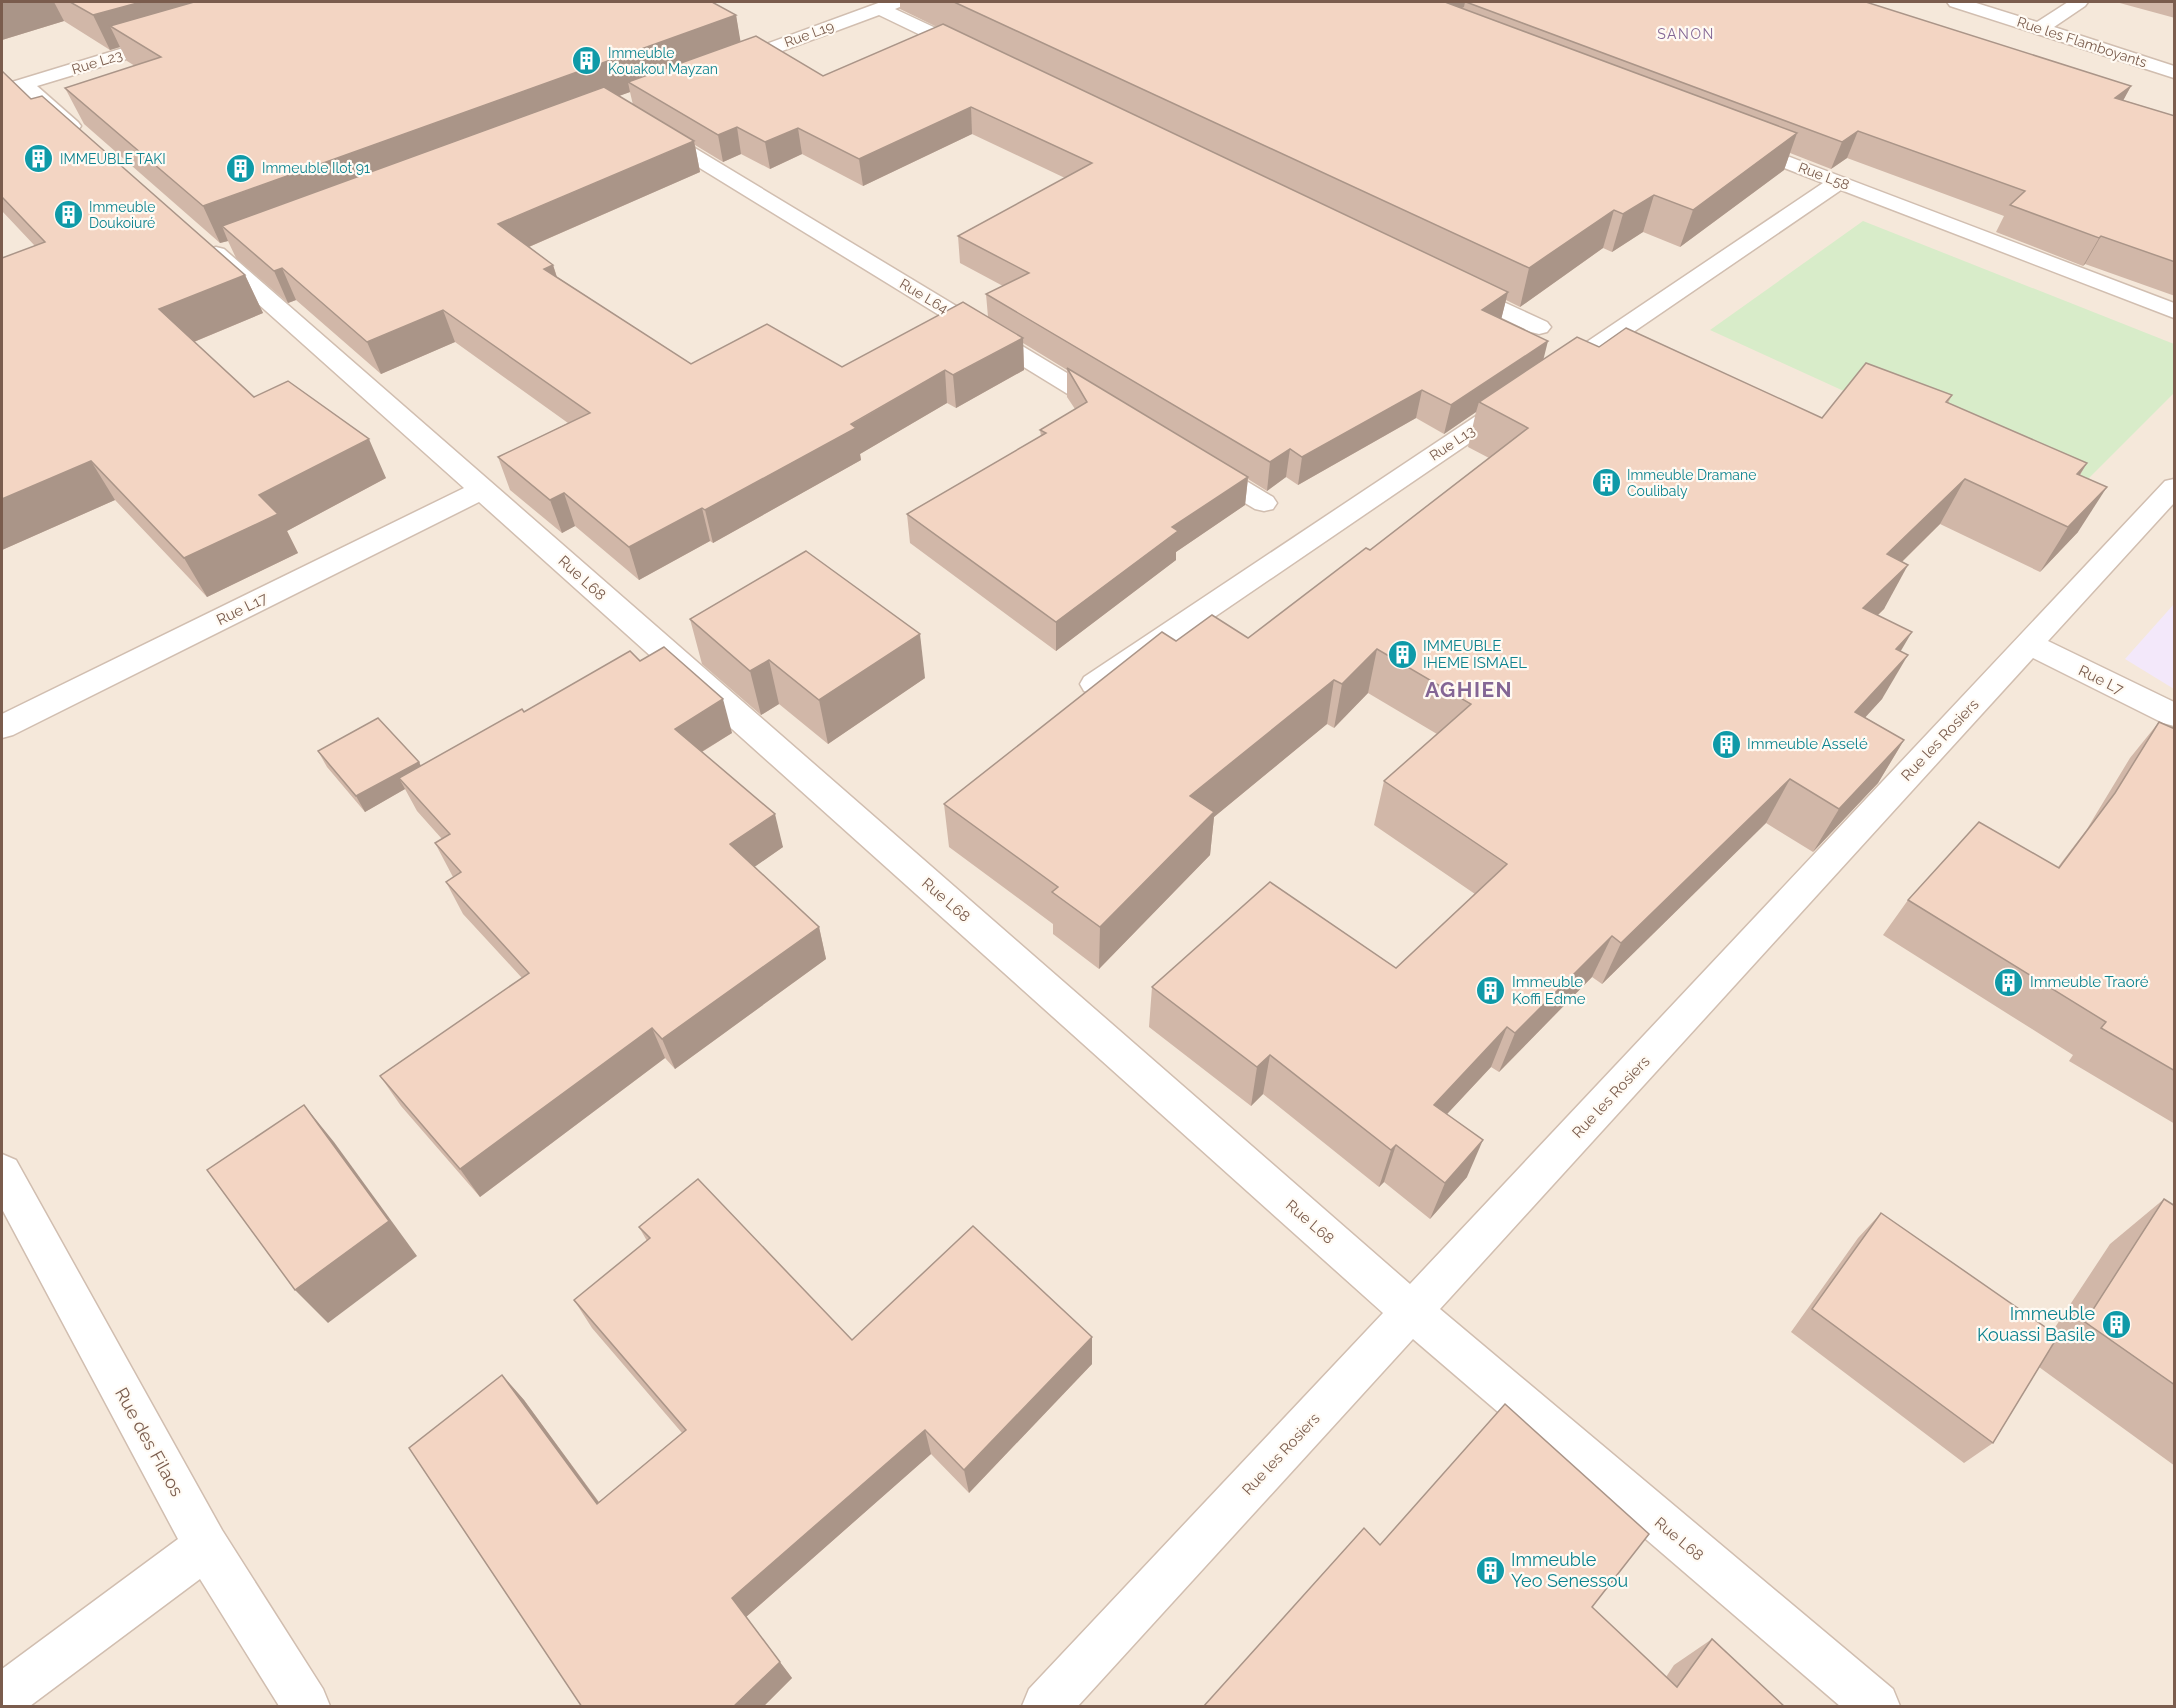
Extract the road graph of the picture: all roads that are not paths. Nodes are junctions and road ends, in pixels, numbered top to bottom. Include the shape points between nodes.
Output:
1 (1956, 2) edge
2 (2079, 2) edge
3 (893, 10) edge
4 (2039, 29) junction
5 (182, 36) edge
6 (980, 57) edge
7 (713, 70) edge
8 (2175, 72) edge
9 (13, 88) edge
10 (645, 126) edge
11 (1728, 139) edge
12 (94, 146) edge
13 (1839, 182) junction
14 (190, 231) edge
15 (1442, 280) edge
16 (2175, 310) edge
17 (1539, 327) dead end
18 (1122, 417) edge
19 (1193, 460) edge
20 (2175, 487) edge
21 (482, 490) junction
22 (1264, 503) dead end
23 (2028, 644) junction
24 (1095, 684) edge
25 (2175, 715) edge
26 (2, 727) edge
27 (2, 1173) edge
28 (1412, 1312) junction
29 (206, 1546) junction
30 (2, 1698) edge
31 (306, 1707) edge
32 (1046, 1707) edge
33 (1876, 1707) edge

1 - 4 street, Rue les Flamboyants
2 - 4 street
3 - 6 street
3 - 7 street, Rue L19
4 - 8 street, Rue les Flamboyants
5 - 9 street, Rue L23
9 - 12 street
10 - 18 street, Rue L64
11 - 13 street, Rue L58
13 - 16 street, Rue L58
13 - 24 street, Rue L13
14 - 21 street, Rue L68 via 227,251
15 - 17 street
19 - 22 street
20 - 23 street, Rue les Rosiers
21 - 26 street, Rue L17
21 - 28 street, Rue L68
23 - 25 street, Rue L7
23 - 28 street, Rue les Rosiers
27 - 29 street, Rue des Filaos
28 - 32 street, Rue les Rosiers
28 - 33 street, Rue L68
29 - 30 street
29 - 31 street, Rue des Filaos

